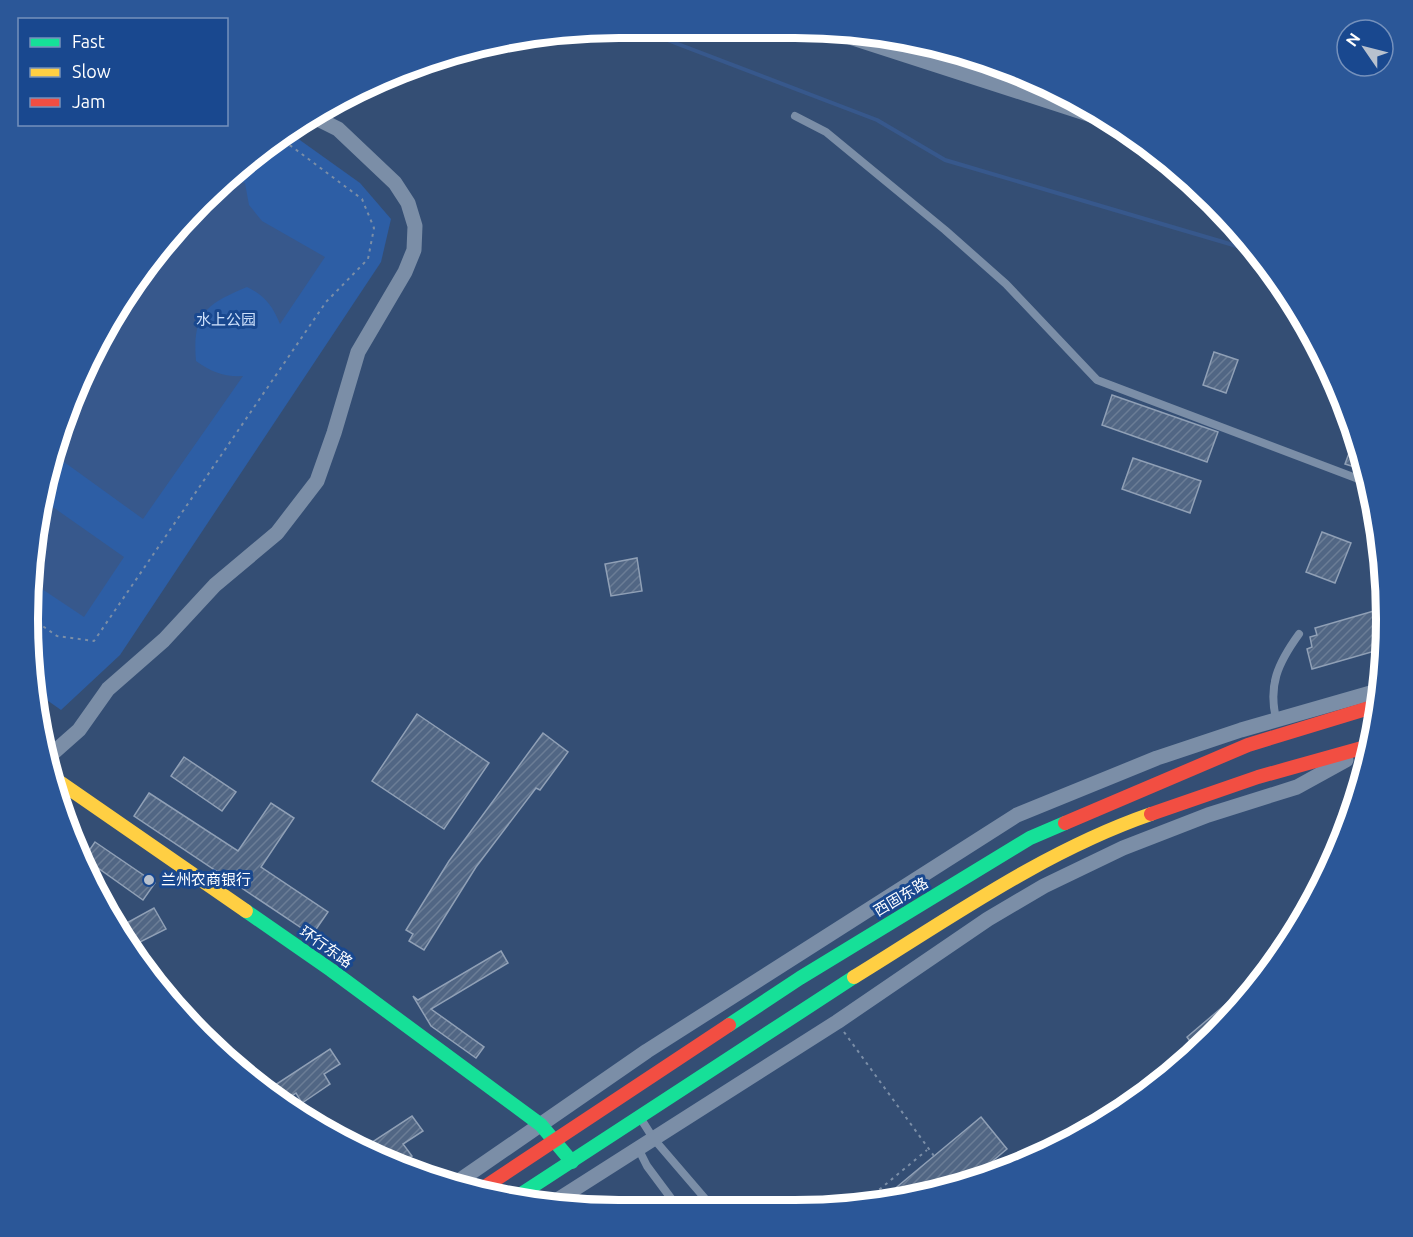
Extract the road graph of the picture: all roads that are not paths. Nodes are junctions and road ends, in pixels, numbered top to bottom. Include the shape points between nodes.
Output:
1 (864, 42) edge
2 (1075, 110) edge
3 (795, 116) dead end
4 (320, 120) edge
5 (1358, 479) edge
6 (1299, 634) dead end
7 (1371, 694) edge
8 (1369, 707) edge
9 (1279, 727) junction
10 (1360, 749) edge
11 (1360, 752) edge
12 (53, 753) edge
13 (61, 783) edge
14 (1120, 812) junction
15 (639, 1116) junction
16 (541, 1125) junction
17 (653, 1138) junction
18 (556, 1141) junction
19 (638, 1148) junction
20 (572, 1162) junction
21 (463, 1178) edge
22 (585, 1182) junction
23 (489, 1184) edge
24 (525, 1192) edge
25 (562, 1196) edge
26 (672, 1200) edge
27 (706, 1200) edge

1 - 2 street
3 - 5 lane via 826,132 963,246 1006,284 1097,380
4 - 12 street via 338,129 395,183 408,203 415,226 414,250 405,272 358,352 317,481 277,533 215,585 164,640 108,689 79,730
6 - 9 lane via 1275,674 1272,701
7 - 9 street
8 - 9 main road, 西固东路
9 - 14 main road, 西固东路
9 - 16 street via 1157,758 1017,815 647,1051
10 - 14 main road, 西固东路
11 - 17 street via 1297,787 1197,819 1123,848 1044,886
13 - 16 main road, 环行东路 via 331,970
14 - 15 main road, 西固东路 via 823,996
14 - 18 main road, 西固东路 via 1030,838 800,978
15 - 17 lane
15 - 20 main road, 西固东路
16 - 18 main road, 环行东路
16 - 21 street
17 - 19 street
17 - 27 lane
18 - 20 main road, 环行东路
18 - 23 main road, 西固东路
19 - 22 street
19 - 26 lane
20 - 22 street
20 - 24 main road, 西固东路
22 - 25 street

